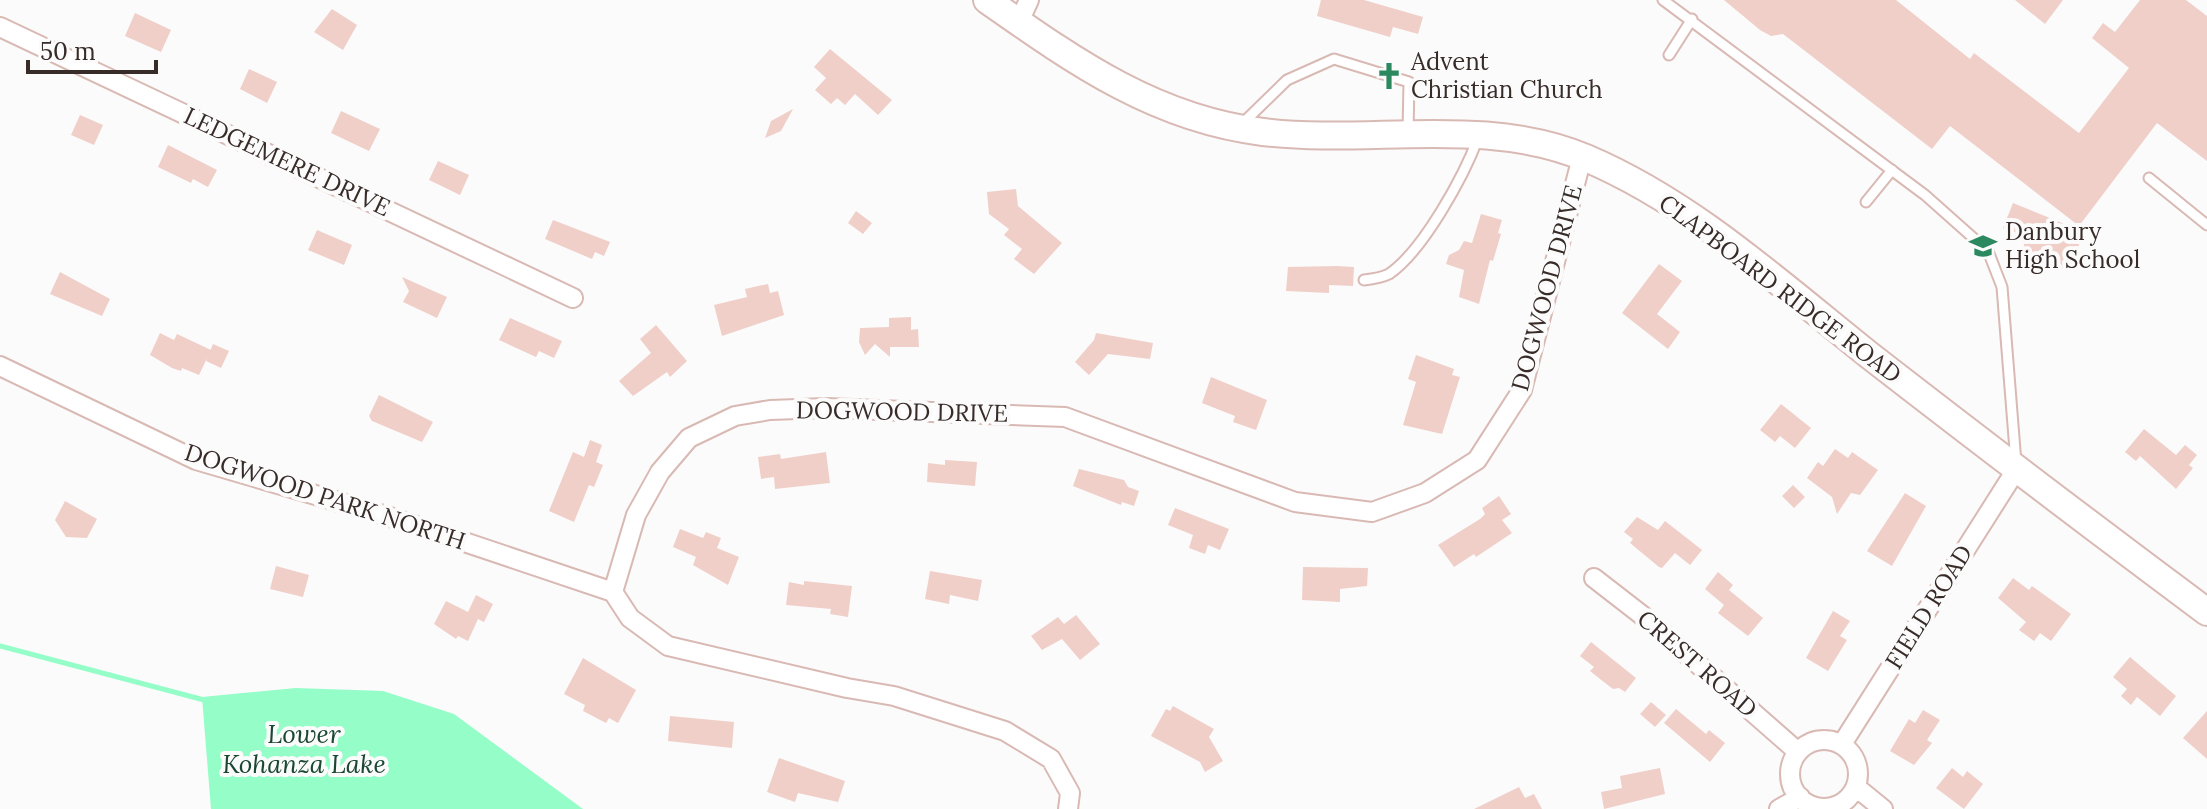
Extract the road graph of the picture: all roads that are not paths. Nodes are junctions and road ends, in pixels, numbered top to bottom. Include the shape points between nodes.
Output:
1 (987, 0) edge
2 (1663, 0) edge
3 (1024, 11) edge
4 (1692, 19) junction
5 (0, 27) edge
6 (1669, 55) dead end
7 (1238, 128) junction
8 (1407, 135) junction
9 (1479, 135) junction
10 (1582, 157) junction
11 (1892, 170) junction
12 (2149, 178) dead end
13 (1866, 202) dead end
14 (2207, 225) edge
15 (1364, 280) dead end
16 (573, 298) dead end
17 (0, 366) edge
18 (2016, 470) junction
19 (1594, 578) dead end
20 (613, 592) junction
21 (2207, 612) edge
22 (1842, 744) junction
23 (1798, 752) junction
24 (1856, 787) junction
25 (1800, 797) junction
26 (1068, 809) edge
27 (1779, 809) edge
28 (1883, 809) edge

1 - 3 main road, CLAPBOARD RIDGE ROAD
2 - 4 lane
3 - 7 main road, CLAPBOARD RIDGE ROAD via 1103,79 1152,103
4 - 6 lane
4 - 11 lane
5 - 16 street, LEDGEMERE DRIVE
7 - 8 main road, CLAPBOARD RIDGE ROAD
7 - 8 lane via 1287,80 1334,59 1409,82
8 - 9 main road, CLAPBOARD RIDGE ROAD
9 - 10 main road, CLAPBOARD RIDGE ROAD
9 - 15 lane via 1467,167 1421,239 1391,272
10 - 18 main road, CLAPBOARD RIDGE ROAD via 1630,179 1715,234
10 - 20 street, DOGWOOD DRIVE via 1522,390 1477,460 1425,493 1372,512 1295,502 1065,417 770,410 735,416 689,438 660,472 636,515
11 - 13 lane
11 - 18 lane via 1988,251 2002,287
12 - 14 lane
17 - 20 street, DOGWOOD PARK NORTH via 196,460 387,516
18 - 21 main road, CLAPBOARD RIDGE ROAD
18 - 22 street, FIELD ROAD
19 - 23 street, CREST ROAD
20 - 26 street via 630,618 668,646 894,696 1005,731 1051,759 1070,793
22 - 23 street via 1819,740
22 - 24 street via 1857,763
23 - 25 street via 1790,775
24 - 25 street via 1837,805 1824,808
24 - 28 street
25 - 27 street

